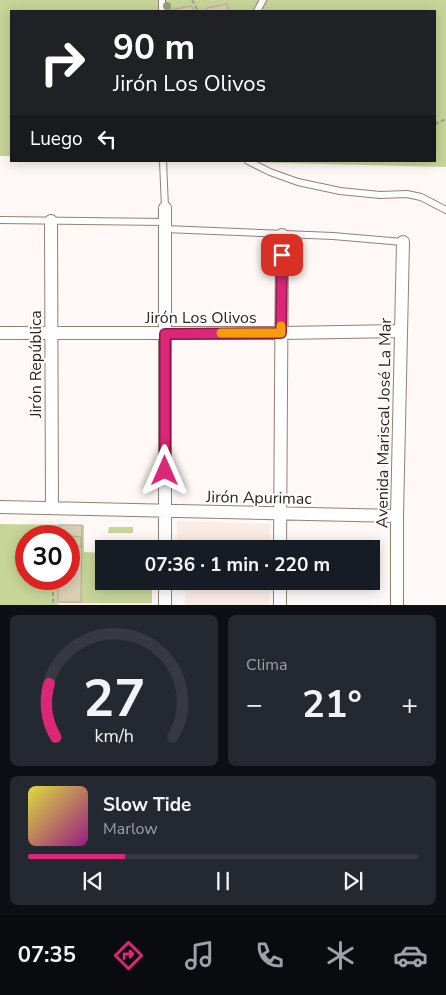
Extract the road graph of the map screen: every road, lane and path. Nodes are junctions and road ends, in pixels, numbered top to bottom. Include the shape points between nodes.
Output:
1 (163, 162) edge
2 (250, 162) edge
3 (165, 208) joint
4 (446, 210) edge
5 (0, 220) edge
6 (51, 221) junction
7 (165, 225) junction
8 (282, 235) junction
9 (403, 242) joint
10 (401, 331) junction
11 (0, 333) edge
12 (281, 333) junction
13 (51, 334) junction
14 (165, 334) junction
15 (0, 508) edge
16 (52, 508) junction
17 (165, 510) junction
18 (279, 513) junction
19 (397, 516) junction
20 (165, 540) edge
21 (280, 540) edge
22 (53, 590) edge
23 (165, 590) edge
24 (280, 590) edge
25 (53, 605) edge
26 (165, 605) edge
27 (280, 605) edge
28 (397, 605) edge

1 - 3 lane
2 - 4 lane via 298,182 340,191 407,194 421,197
3 - 7 street
5 - 6 lane
6 - 7 lane
6 - 13 street, Jirón República
7 - 8 lane
7 - 14 street
8 - 9 lane
8 - 12 street
9 - 10 street, Avenida Mariscal José La Mar
10 - 12 street, Jirón Los Olivos
10 - 19 street, Avenida Mariscal José La Mar
11 - 13 street, Jirón Los Olivos
12 - 14 street, Jirón Los Olivos
12 - 18 street
13 - 14 street, Jirón Los Olivos
13 - 16 street, Jirón República
14 - 17 street
15 - 16 street, Jirón Apurimac
16 - 17 street, Jirón Apurimac
17 - 18 street, Jirón Apurimac
17 - 20 street
18 - 19 street, Jirón Apurimac
18 - 21 street
19 - 28 street, Avenida Mariscal José La Mar
22 - 25 path
23 - 26 street
24 - 27 street

